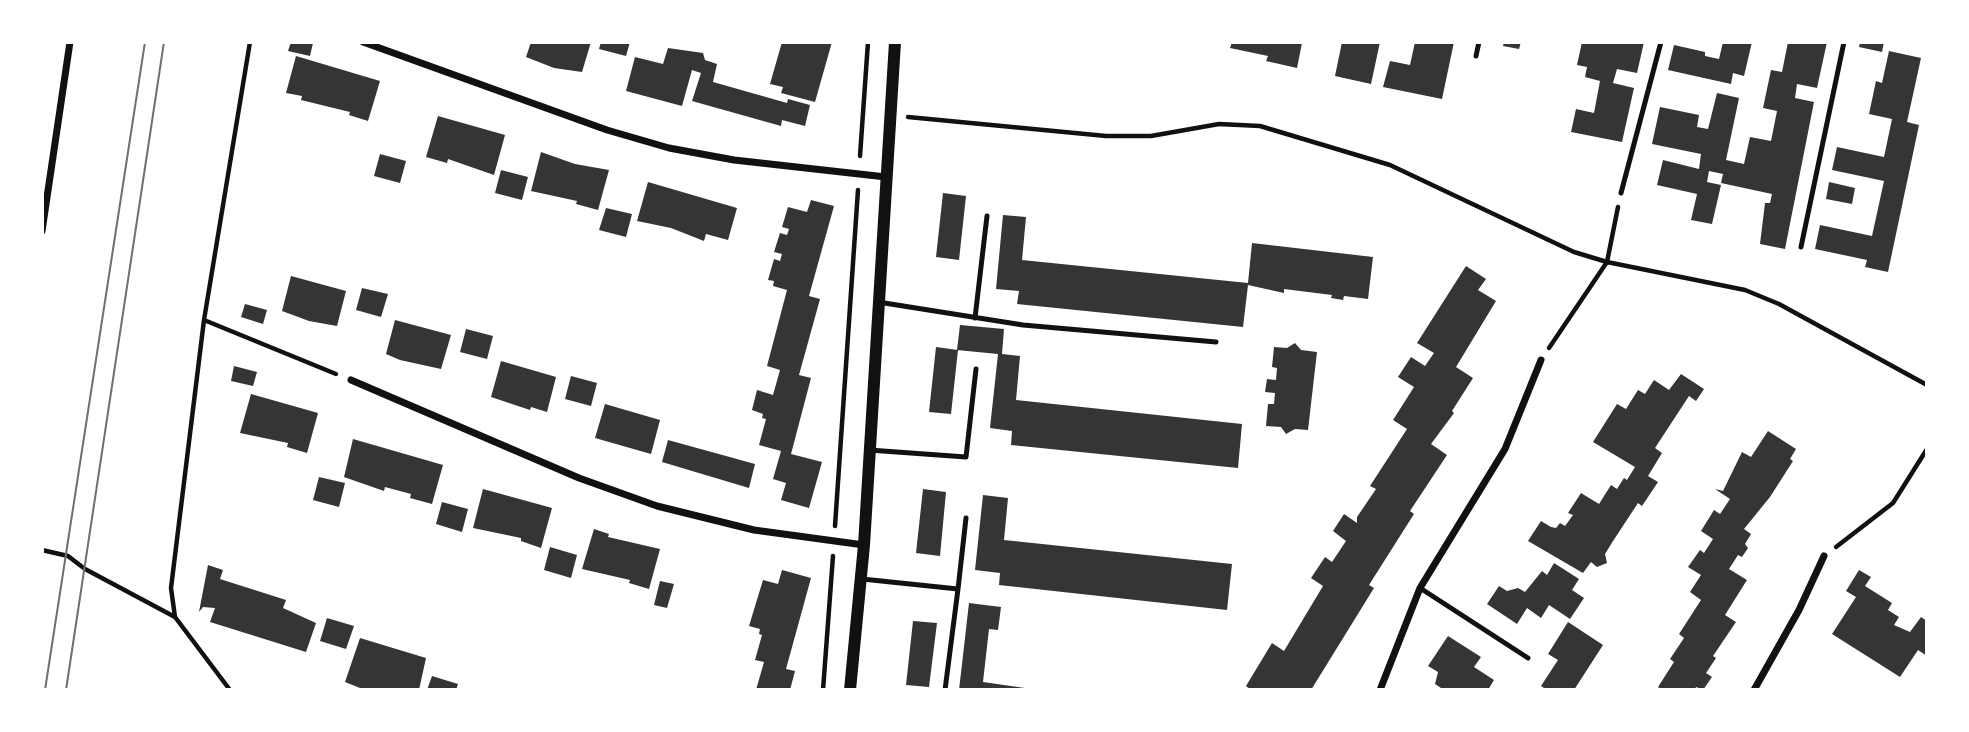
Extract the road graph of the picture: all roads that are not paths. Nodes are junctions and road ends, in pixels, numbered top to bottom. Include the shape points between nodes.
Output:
1 (70, 42) edge
2 (363, 42) edge
3 (895, 42) edge
4 (1479, 42) edge
5 (1661, 42) edge
6 (1844, 42) edge
7 (1476, 56) dead end
8 (886, 177) junction
9 (1621, 193) road end
10 (987, 216) dead end
11 (42, 231) edge
12 (1801, 247) dead end
13 (877, 302) junction
14 (975, 318) junction
15 (1216, 342) dead end
16 (1541, 360) road end
17 (976, 369) dead end
18 (351, 380) road end
19 (869, 450) junction
20 (966, 518) dead end
21 (864, 545) junction
22 (1824, 556) road end
23 (862, 579) junction
24 (1420, 588) junction
25 (958, 589) junction
26 (1528, 658) dead end
27 (849, 690) edge
28 (945, 690) edge
29 (1380, 690) edge
30 (1754, 690) edge

1 - 11 street
2 - 8 street via 669,148
3 - 8 street
4 - 7 lane
5 - 9 lane
6 - 12 lane
8 - 13 street
10 - 14 lane
13 - 14 lane
13 - 19 street
14 - 15 lane
16 - 24 street via 1505,449
17 - 19 lane via 966,457
18 - 21 street via 579,478 657,506 754,530
19 - 21 street
20 - 25 lane
21 - 23 street
22 - 30 street
23 - 25 lane
23 - 27 street
24 - 26 lane
24 - 29 street
25 - 28 lane

